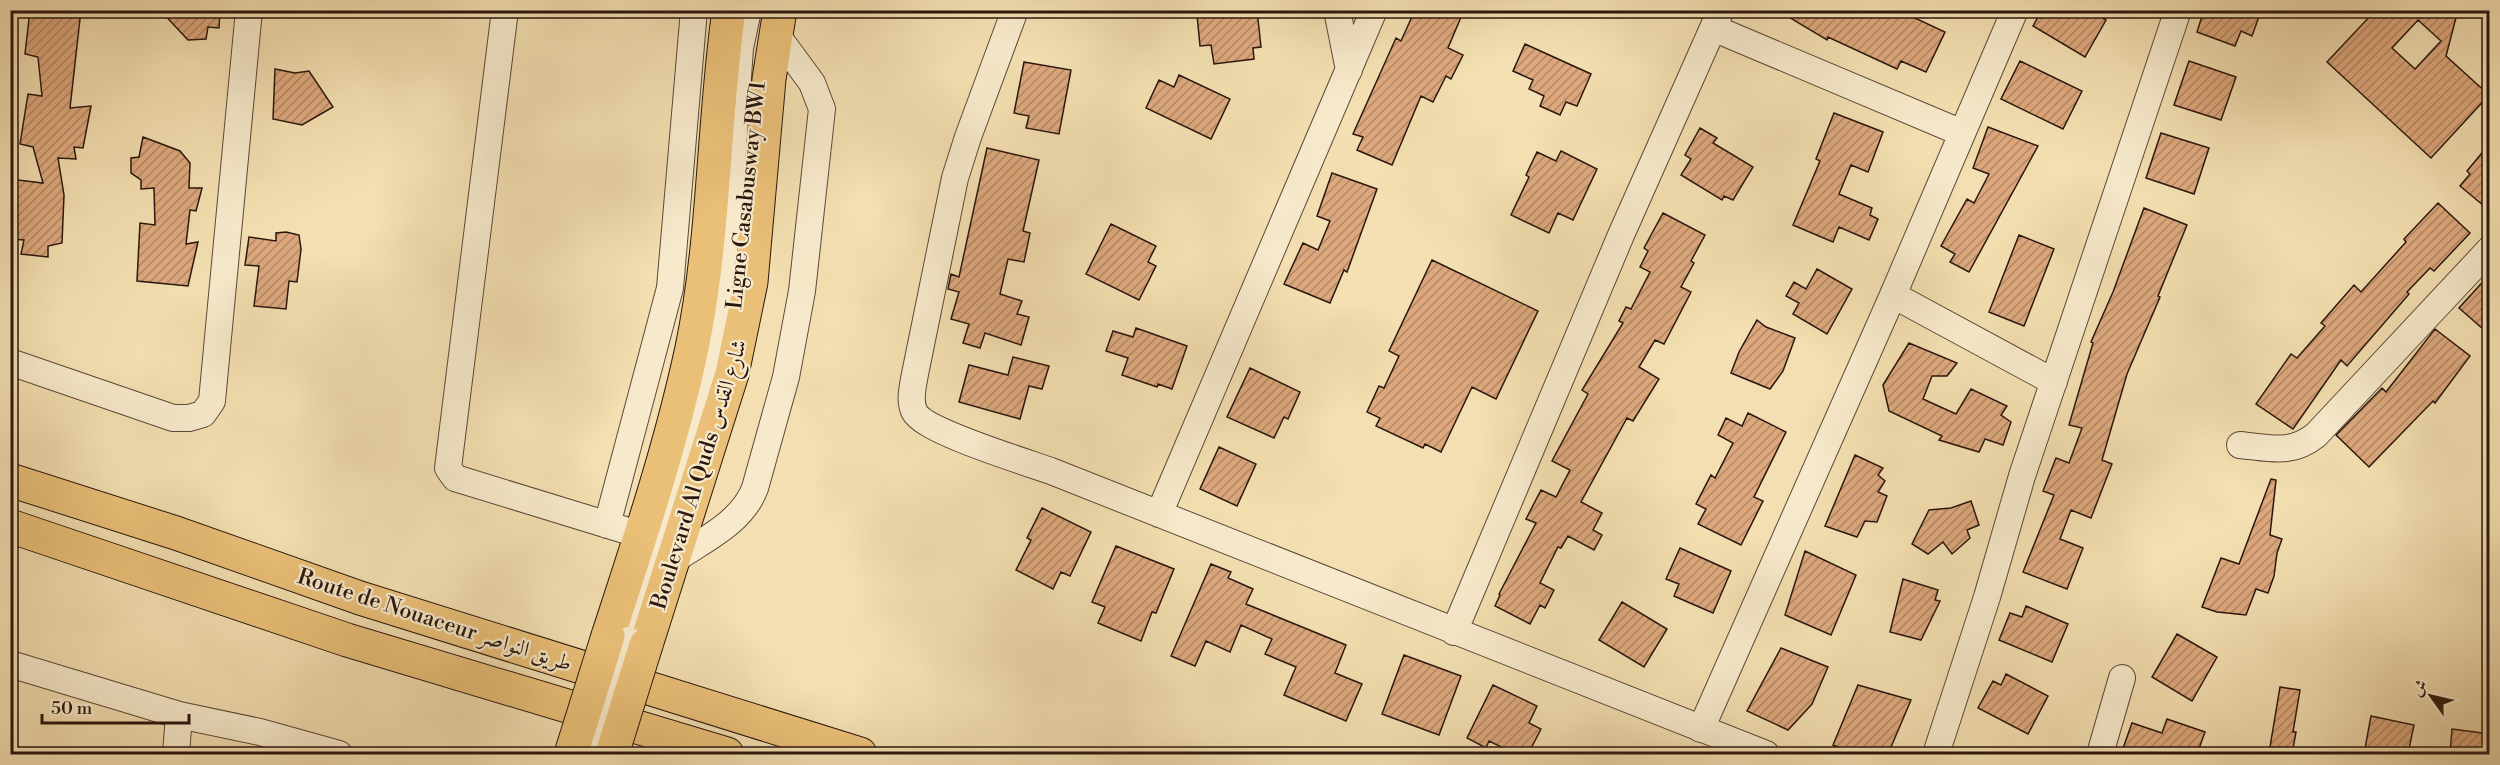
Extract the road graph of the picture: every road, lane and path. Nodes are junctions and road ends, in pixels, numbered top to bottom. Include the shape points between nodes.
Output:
1 (249, 10) edge
2 (505, 10) edge
3 (694, 10) edge
4 (729, 10) edge
5 (748, 10) edge
6 (1015, 10) edge
7 (1337, 10) edge
8 (1374, 10) edge
9 (2015, 10) edge
10 (2178, 10) edge
11 (774, 18) edge
12 (1717, 19) edge
13 (1349, 70) junction
14 (1962, 133) junction
15 (2490, 249) edge
16 (1893, 295) junction
17 (10, 362) edge
18 (2054, 382) junction
19 (2240, 445) dead end
20 (10, 480) edge
21 (1159, 514) junction
22 (607, 525) junction
23 (10, 526) edge
24 (641, 535) junction
25 (674, 560) junction
26 (1454, 632) junction
27 (629, 641) junction
28 (10, 664) edge
29 (2122, 678) dead end
30 (179, 715) junction
31 (1701, 729) junction
32 (694, 747) edge
33 (176, 754) edge
34 (339, 754) edge
35 (571, 754) edge
36 (592, 754) edge
37 (599, 754) edge
38 (612, 754) edge
39 (727, 754) edge
40 (860, 754) edge
41 (1766, 754) edge
42 (1936, 754) edge
43 (2100, 754) edge

1 - 17 street via 212,401 203,414 173,418
2 - 22 street via 448,468 455,478
3 - 22 street via 670,288
4 - 24 main road, Boulevard Al Quds شارع القدس via 715,170 692,348
5 - 27 street, Ligne Casabusway BW1 via 740,48 728,220 710,365
6 - 21 street via 955,178 915,374 911,398 915,413 950,434
7 - 13 street
8 - 13 street
9 - 14 street
10 - 18 street
11 - 25 main road, Boulevard Al Quds شارع القدس via 751,282 732,374
11 - 25 street via 812,83 822,110 802,291 772,428 747,506
11 - 27 street, Ligne Casabusway BW1 via 727,368
12 - 14 street
12 - 26 street via 1621,235
13 - 21 street
14 - 16 street
15 - 19 street via 2305,444 2288,450
16 - 18 street
16 - 31 street
18 - 42 street
20 - 40 main road, Route de Nouaceur طريق النواصر via 360,598
21 - 26 street
22 - 24 street
23 - 32 main road, Route de Nouaceur طريق النواصر via 347,640
24 - 27 main road, Boulevard Al Quds شارع القدس
25 - 27 main road, Boulevard Al Quds شارع القدس
26 - 31 street
27 - 35 main road, Boulevard Al Quds شارع القدس, bridge
27 - 36 street, Ligne Casabusway BW1, bridge
27 - 37 street, Ligne Casabusway BW1
27 - 38 main road, Boulevard Al Quds شارع القدس, bridge
28 - 30 street
29 - 43 street
30 - 33 street
30 - 34 street
31 - 41 street
32 - 39 main road, Route de Nouaceur طريق النواصر

